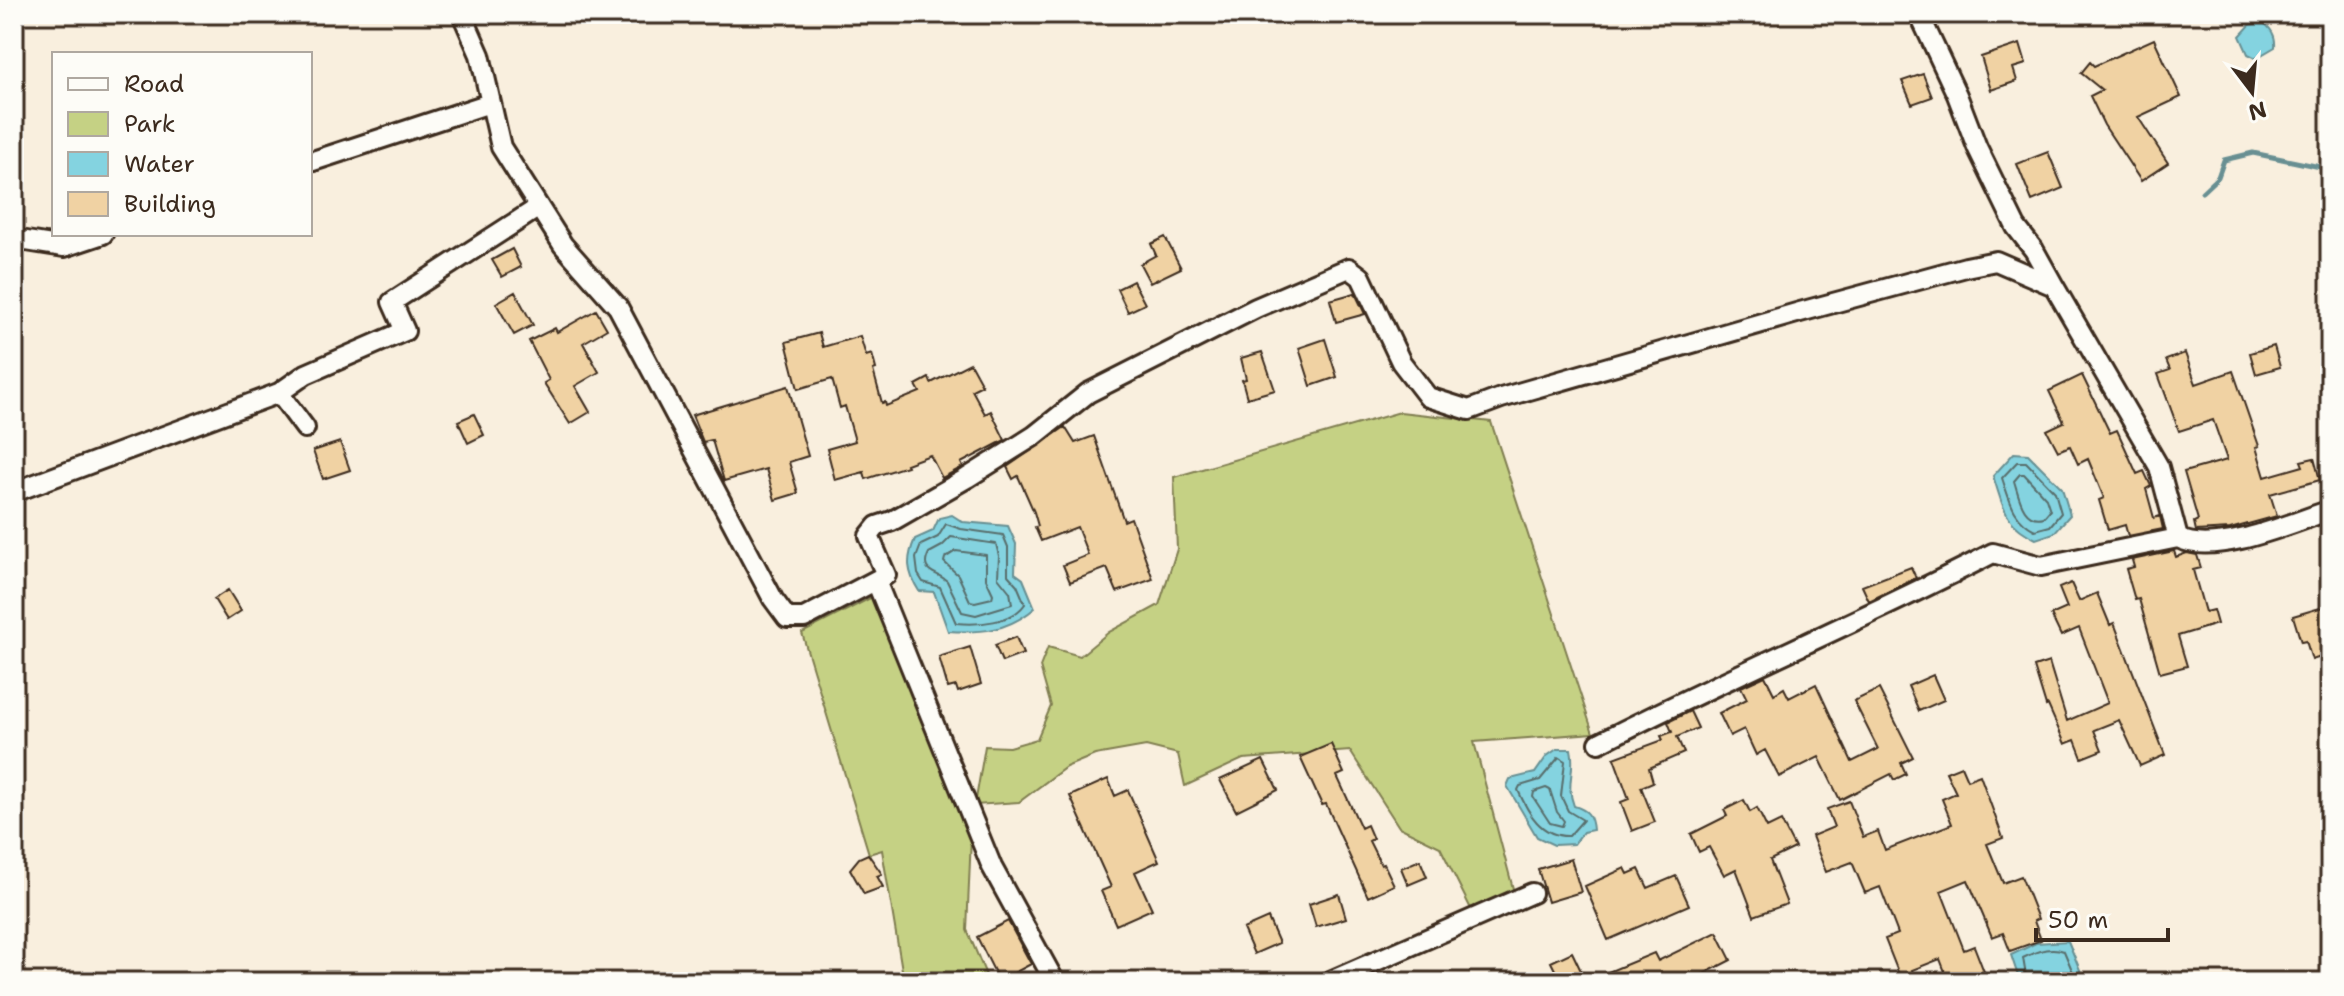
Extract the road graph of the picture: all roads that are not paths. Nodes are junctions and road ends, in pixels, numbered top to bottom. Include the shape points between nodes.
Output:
1 (462, 14) edge
2 (1919, 14) edge
3 (490, 103) junction
4 (312, 161) edge
5 (539, 207) junction
6 (97, 236) edge
7 (14, 239) edge
8 (2054, 286) junction
9 (279, 393) junction
10 (305, 428) dead end
11 (14, 492) edge
12 (2330, 510) edge
13 (2178, 538) junction
14 (876, 581) junction
15 (1599, 743) dead end
16 (1532, 893) dead end
17 (1055, 982) edge
18 (1328, 982) edge

1 - 3 street via 480,55
2 - 8 street via 2016,227
3 - 4 street
3 - 5 street via 501,147
5 - 9 street via 392,302 405,331 306,374
5 - 14 street via 563,245 618,307 787,618 804,618
6 - 7 street via 64,247
8 - 13 street via 2159,467
8 - 14 street via 1996,261 1966,267 1469,410 1428,397 1401,362 1361,277 1349,268 1256,308 1088,393 1034,436 877,526 869,536 886,575
9 - 10 street
9 - 11 street
12 - 13 street via 2232,540 2201,545
13 - 15 street via 2041,566 1993,553
14 - 17 street via 992,867
16 - 18 street

